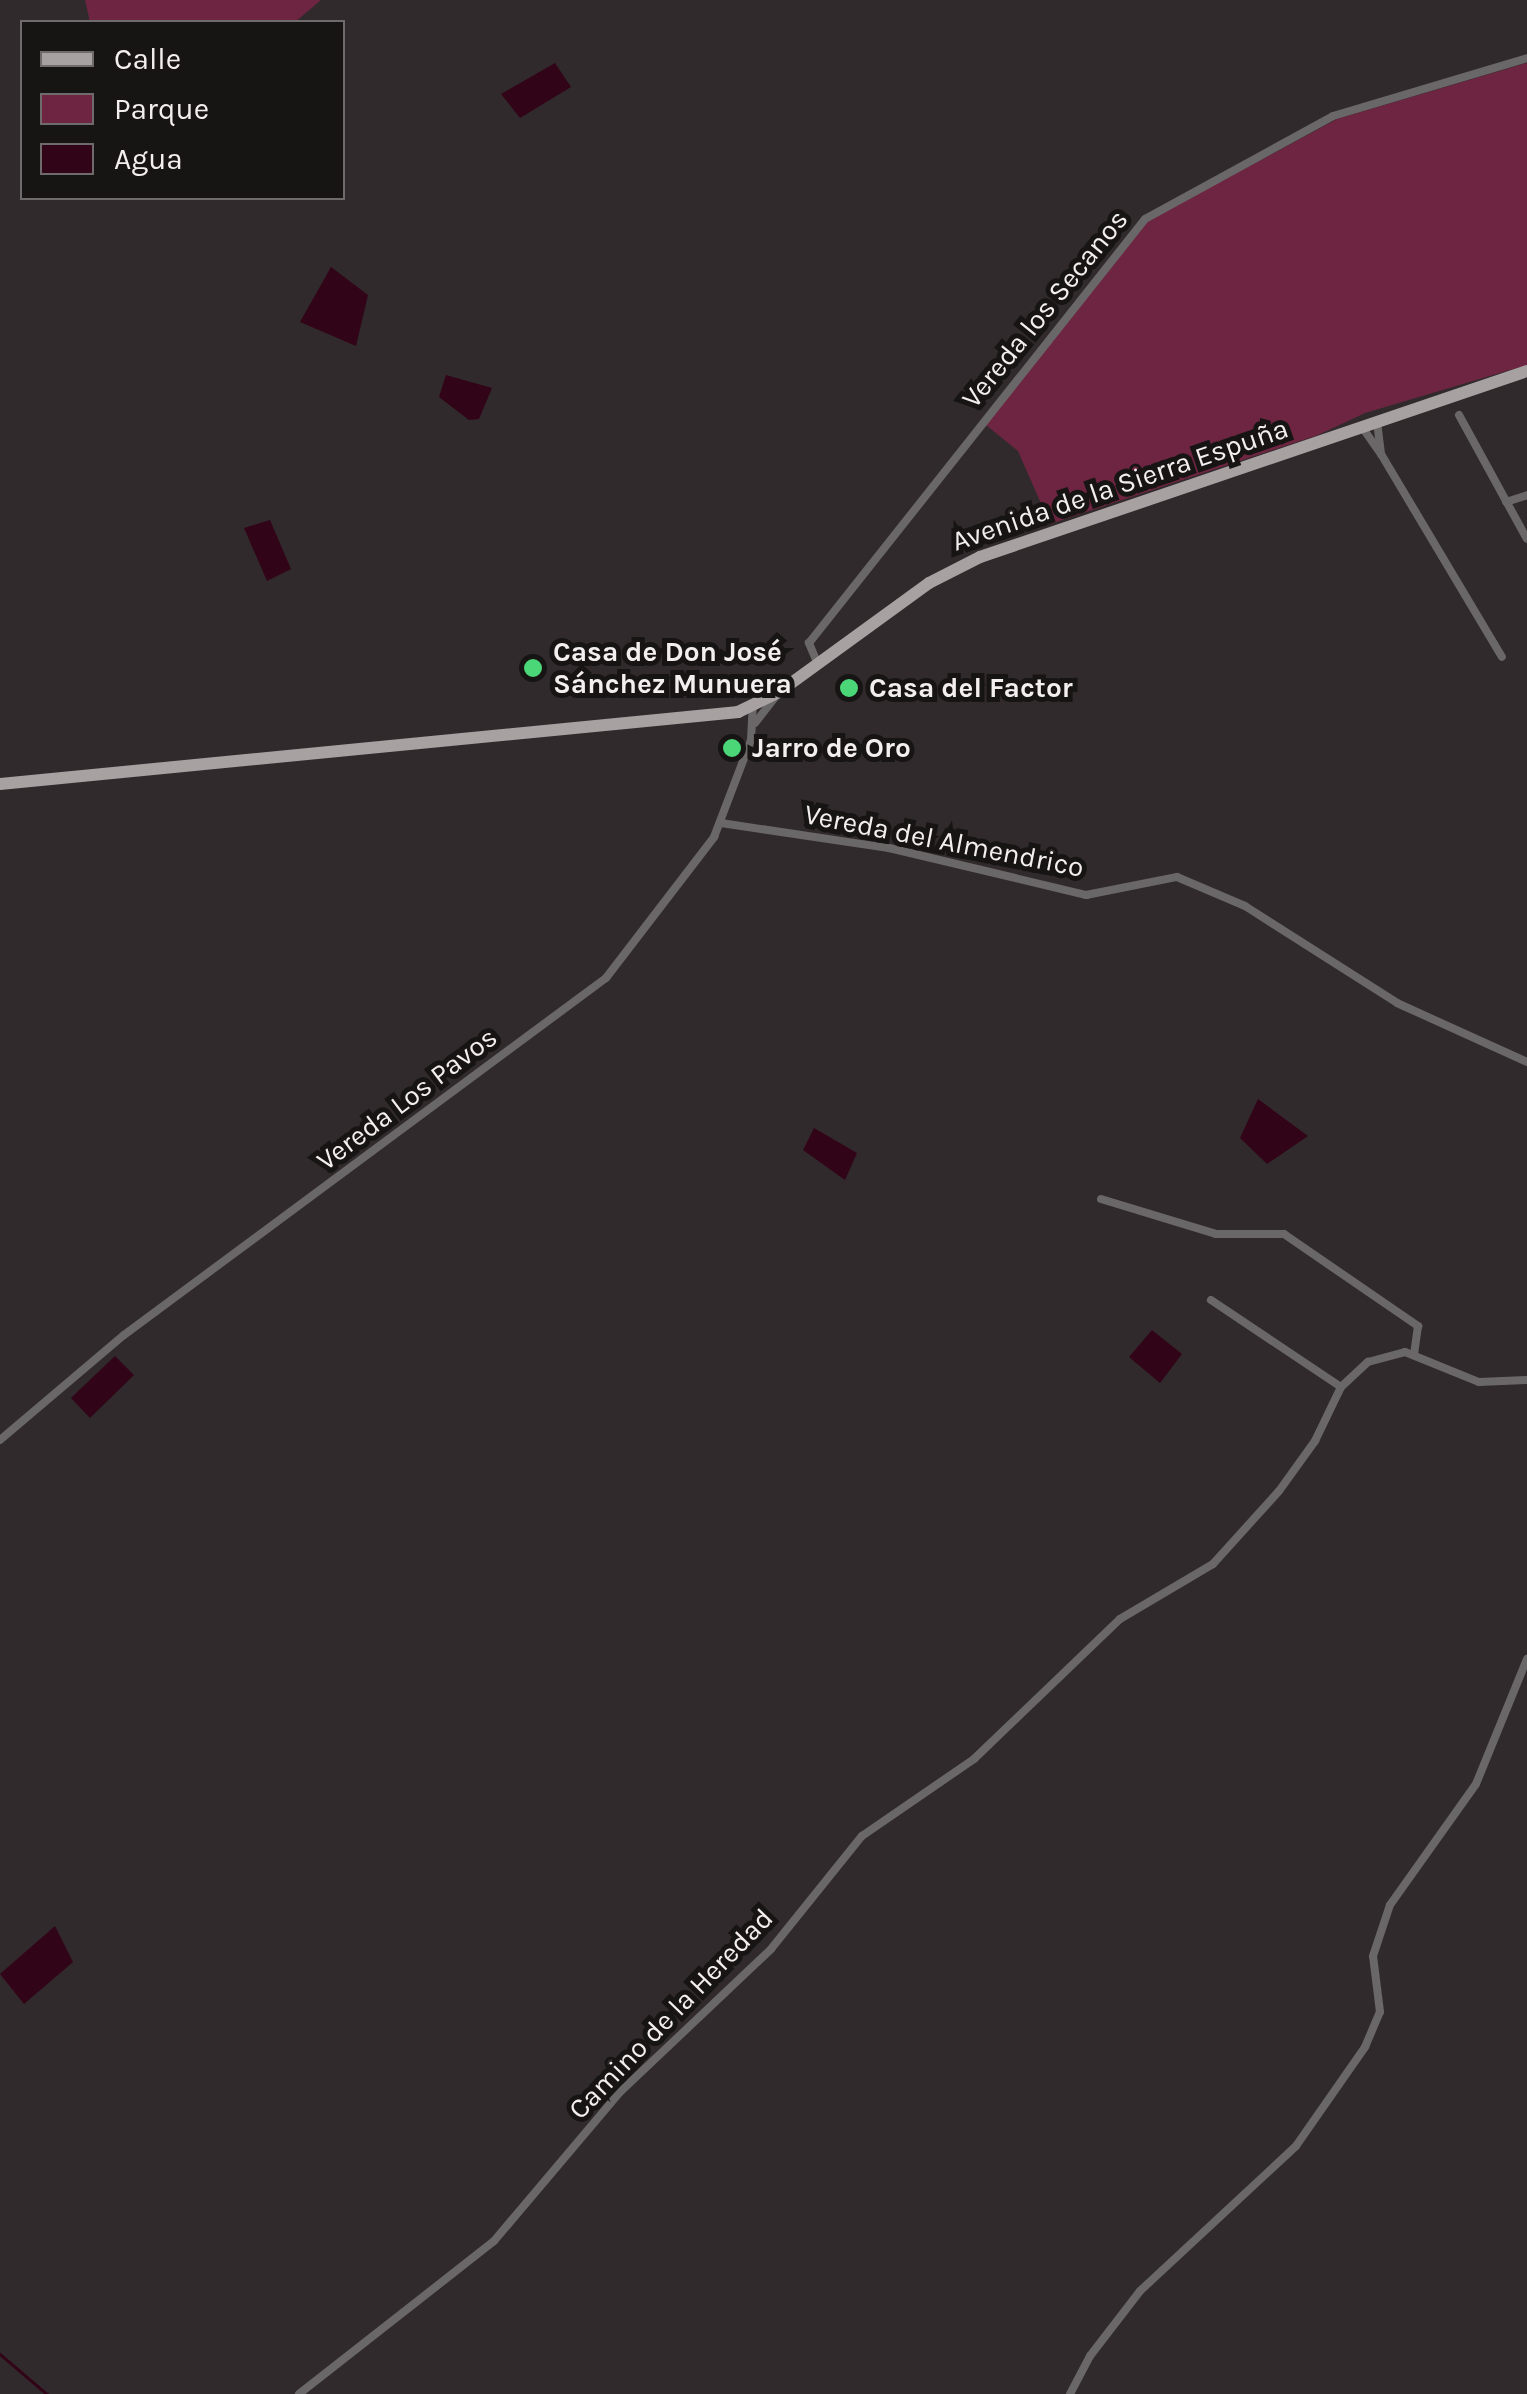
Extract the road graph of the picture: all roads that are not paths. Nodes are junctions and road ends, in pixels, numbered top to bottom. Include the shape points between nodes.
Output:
1 (1527, 58) edge
2 (1527, 371) edge
3 (1423, 406) junction
4 (1458, 415) dead end
5 (1376, 421) junction
6 (1362, 427) junction
7 (1381, 454) junction
8 (1527, 495) edge
9 (1506, 502) junction
10 (1527, 539) edge
11 (1502, 656) dead end
12 (816, 662) junction
13 (779, 692) junction
14 (753, 706) junction
15 (755, 723) junction
16 (0, 784) edge
17 (722, 823) junction
18 (1527, 1062) edge
19 (1101, 1200) dead end
20 (1212, 1300) dead end
21 (1414, 1354) junction
22 (1527, 1380) edge
23 (1341, 1387) junction
24 (0, 1440) edge
25 (1527, 1659) edge
26 (298, 2394) edge
27 (1070, 2394) edge

1 - 12 street, Vereda los Secanos via 1332,116 1144,219 808,642
2 - 3 main road, Avenida de la Sierra Espuña
3 - 5 main road, Avenida de la Sierra Espuña
3 - 6 main road, Avenida de la Sierra Espuña via 1364,418
4 - 9 street
5 - 6 main road, Avenida de la Sierra Espuña
5 - 7 street
6 - 7 street
6 - 12 main road, Avenida de la Sierra Espuña via 980,557 929,583
7 - 11 street
8 - 9 street
9 - 10 street
12 - 13 main road, Avenida de la Sierra Espuña
13 - 14 main road, Avenida de la Sierra Espuña
13 - 15 street
14 - 15 street
14 - 16 main road, Avenida de la Sierra Espuña via 679,721
15 - 17 street, Vereda Los Pavos
17 - 18 street, Vereda del Almendrico via 888,848 1086,894 1177,877 1246,906 1397,1004
17 - 24 street, Vereda Los Pavos via 606,978 124,1335
19 - 21 street via 1216,1234 1284,1234 1418,1326
20 - 23 street
21 - 22 street via 1479,1382
21 - 23 street, Camino de la Heredad via 1376,1356
23 - 26 street, Camino de la Heredad via 1292,1474 1213,1564 1120,1619 974,1759 862,1836 771,1949 620,2092 494,2241
25 - 27 street via 1476,1784 1390,1905 1374,1956 1380,2012 1365,2047 1296,2146 1140,2291

